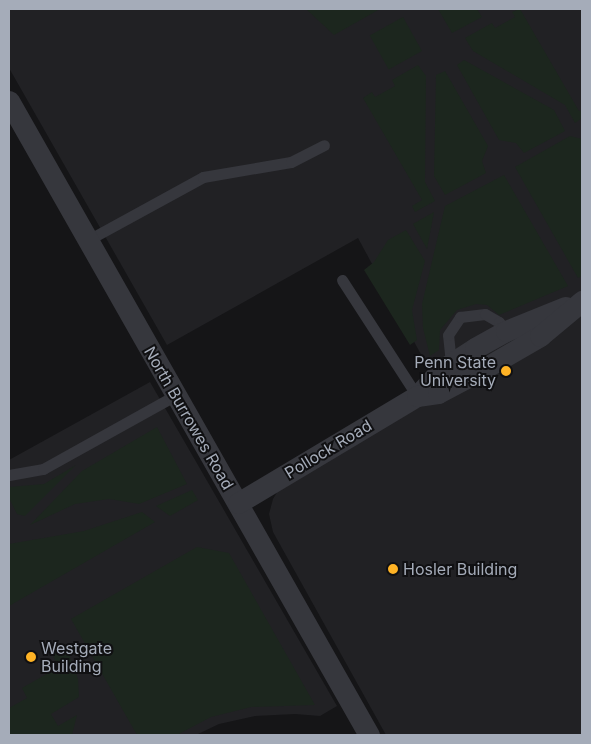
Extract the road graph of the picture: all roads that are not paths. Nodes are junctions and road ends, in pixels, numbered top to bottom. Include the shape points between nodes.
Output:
1 (9, 101) edge
2 (324, 145) dead end
3 (88, 240) junction
4 (342, 280) dead end
5 (582, 301) edge
6 (506, 331) junction
7 (516, 350) junction
8 (451, 363) junction
9 (176, 395) junction
10 (417, 396) junction
11 (9, 474) edge
12 (238, 502) junction
13 (369, 735) edge

1 - 3 street, North Burrowes Road
2 - 3 lane via 291,162 203,177
3 - 9 street, North Burrowes Road
4 - 10 lane
5 - 6 street, Pollock Road
5 - 7 street, Pollock Road via 540,336
6 - 7 lane
6 - 8 street, Pollock Road
6 - 8 lane via 499,322 485,314 460,316 448,335
7 - 10 street, Pollock Road via 458,384
8 - 10 street, Pollock Road via 431,378
9 - 11 lane via 43,469
9 - 12 street, North Burrowes Road
10 - 12 street, Pollock Road
12 - 13 street, North Burrowes Road

